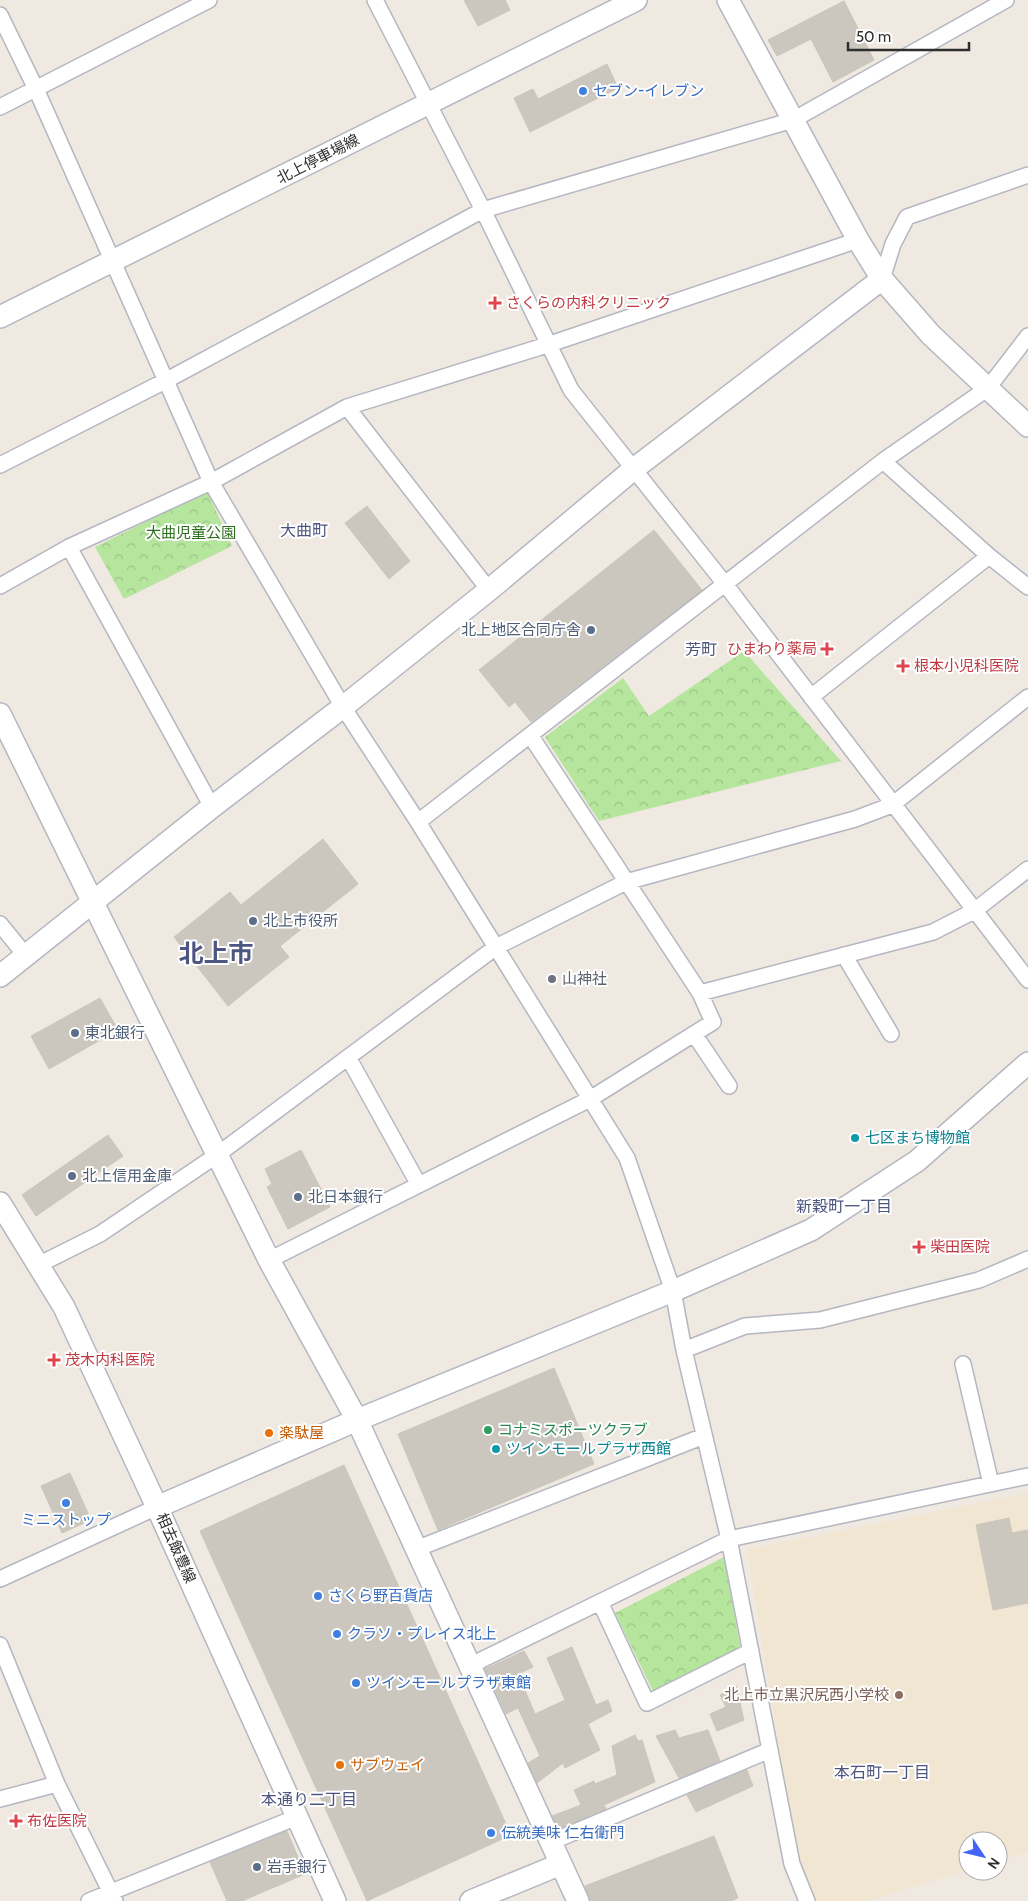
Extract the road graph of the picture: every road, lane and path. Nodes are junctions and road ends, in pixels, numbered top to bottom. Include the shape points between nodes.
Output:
1 (209, 0) edge
2 (375, 0) edge
3 (636, 0) edge
4 (728, 0) edge
5 (1006, 0) edge
6 (0, 15) edge
7 (36, 89) junction
8 (427, 104) junction
9 (0, 107) edge
10 (793, 120) junction
11 (1028, 175) edge
12 (483, 210) junction
13 (858, 240) junction
14 (114, 262) junction
15 (882, 279) junction
16 (0, 317) edge
17 (1028, 336) edge
18 (547, 345) junction
19 (167, 380) junction
20 (988, 388) junction
21 (347, 407) junction
22 (1028, 426) edge
23 (883, 461) junction
24 (0, 466) edge
25 (635, 468) junction
26 (211, 482) junction
27 (68, 547) junction
28 (989, 556) junction
29 (725, 584) junction
30 (0, 586) edge
31 (1028, 587) edge
32 (489, 590) junction
33 (811, 697) junction
34 (1028, 697) edge
35 (343, 707) junction
36 (0, 714) edge
37 (530, 735) junction
38 (892, 804) junction
39 (212, 806) junction
40 (418, 822) junction
41 (1028, 869) edge
42 (626, 882) junction
43 (93, 900) junction
44 (974, 911) junction
45 (0, 924) edge
46 (496, 947) junction
47 (26, 956) junction
48 (844, 956) junction
49 (0, 976) edge
50 (1028, 980) edge
51 (700, 993) junction
52 (694, 1034) junction
53 (891, 1034) dead end
54 (348, 1057) junction
55 (1028, 1064) edge
56 (729, 1086) dead end
57 (590, 1099) junction
58 (217, 1155) junction
59 (419, 1185) junction
60 (0, 1203) edge
61 (1028, 1259) edge
62 (269, 1260) junction
63 (38, 1265) junction
64 (673, 1291) junction
65 (684, 1350) junction
66 (963, 1364) dead end
67 (357, 1420) junction
68 (704, 1436) junction
69 (1028, 1476) edge
70 (991, 1484) junction
71 (157, 1507) junction
72 (729, 1539) junction
73 (416, 1549) junction
74 (0, 1579) edge
75 (600, 1602) junction
76 (0, 1645) edge
77 (751, 1652) junction
78 (469, 1666) junction
79 (770, 1750) junction
80 (57, 1784) junction
81 (0, 1799) edge
82 (297, 1817) junction
83 (551, 1842) junction
84 (561, 1864) junction
85 (113, 1897) edge
86 (89, 1901) edge
87 (336, 1901) edge
88 (470, 1901) edge
89 (578, 1901) edge
90 (807, 1901) edge

1 - 7 street
2 - 8 street
3 - 8 street, 北上停車場線
4 - 10 street
5 - 10 street
6 - 7 street
7 - 9 street
7 - 14 street
8 - 12 street
8 - 14 street, 北上停車場線
10 - 12 street
10 - 13 street
11 - 15 street via 907,217 893,244
12 - 18 street
12 - 19 street
13 - 15 street
13 - 18 street
14 - 16 street, 北上停車場線
14 - 19 street
15 - 20 street via 931,334
15 - 25 street
17 - 20 street
18 - 21 street
18 - 25 street via 571,390
19 - 24 street
19 - 26 street
20 - 22 street
20 - 23 street
21 - 26 street
21 - 32 street
23 - 28 street
23 - 29 street
25 - 29 street
25 - 32 street
26 - 27 street
26 - 35 street
27 - 30 street
27 - 39 street
28 - 31 street
28 - 33 street
29 - 33 street
29 - 37 street
32 - 35 street
33 - 38 street
34 - 38 street
35 - 39 street
35 - 40 street
36 - 43 street
37 - 40 street
37 - 42 street
38 - 42 street via 855,819
38 - 44 street
39 - 43 street
40 - 46 street
41 - 44 street
42 - 46 street
42 - 51 street
43 - 47 street
43 - 58 street
44 - 48 street via 933,932
44 - 50 street
45 - 47 street
46 - 54 street
46 - 57 street
47 - 49 street
48 - 51 street
48 - 53 street
51 - 52 street via 712,1022
52 - 56 street
52 - 57 street
54 - 58 street
54 - 59 street
55 - 64 street via 917,1162 853,1204 811,1230
57 - 59 street
57 - 64 street via 627,1158
58 - 62 street
58 - 63 street via 100,1234
59 - 62 street
60 - 63 street, 相去飯豊線
61 - 65 street via 979,1280 820,1320 744,1326
62 - 67 street
63 - 71 street, 相去飯豊線 via 64,1307
64 - 65 street
64 - 67 street
65 - 68 street
66 - 70 street
67 - 71 street
67 - 73 street
68 - 72 street
68 - 73 street
69 - 70 street
70 - 72 street
71 - 74 street
71 - 82 street, 相去飯豊線
72 - 75 street
72 - 77 street
73 - 78 street
75 - 77 street via 647,1703
75 - 78 street
76 - 80 street
77 - 79 street
78 - 83 street
79 - 83 street
79 - 90 street via 792,1864
80 - 81 street
80 - 85 street
82 - 85 street
82 - 87 street, 相去飯豊線
83 - 84 street
84 - 88 street
84 - 89 street
85 - 86 street

